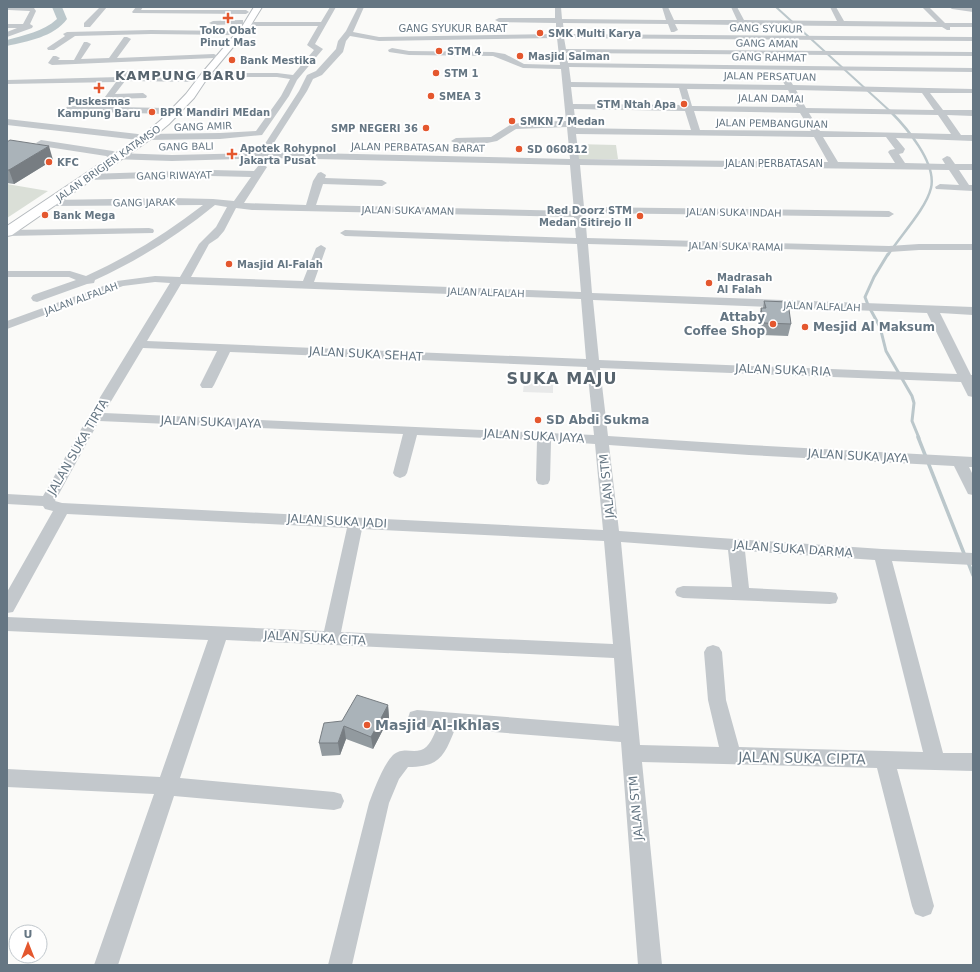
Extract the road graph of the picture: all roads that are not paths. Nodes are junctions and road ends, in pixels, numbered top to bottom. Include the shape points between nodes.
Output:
1 (104, 7) edge
2 (258, 7) edge
3 (333, 7) edge
4 (361, 7) edge
5 (665, 7) edge
6 (734, 7) edge
7 (833, 7) edge
8 (925, 7) edge
9 (952, 7) edge
10 (8, 8) edge
11 (248, 9) edge
12 (973, 10) edge
13 (135, 12) edge
14 (558, 14) edge
15 (302, 17) dead end
16 (499, 20) dead end
17 (324, 21) junction
18 (672, 22) junction
19 (208, 23) dead end
20 (741, 23) junction
21 (842, 24) junction
22 (870, 24) junction
23 (943, 24) junction
24 (78, 25) dead end
25 (973, 25) edge
26 (7, 26) edge
27 (25, 26) junction
28 (242, 29) junction
29 (347, 33) junction
30 (7, 34) edge
31 (676, 36) junction
32 (750, 37) junction
33 (127, 38) dead end
34 (881, 39) junction
35 (958, 39) junction
36 (973, 39) edge
37 (87, 44) dead end
38 (51, 48) dead end
39 (155, 49) dead end
40 (392, 50) dead end
41 (681, 51) junction
42 (759, 52) junction
43 (562, 54) junction
44 (896, 54) junction
45 (973, 54) edge
46 (56, 58) dead end
47 (146, 58) junction
48 (112, 60) junction
49 (214, 61) junction
50 (76, 62) junction
51 (225, 66) dead end
52 (687, 66) junction
53 (767, 67) junction
54 (778, 67) junction
55 (909, 69) junction
56 (973, 70) edge
57 (319, 73) junction
58 (297, 76) junction
59 (199, 78) junction
60 (122, 79) junction
61 (308, 79) junction
62 (7, 82) edge
63 (567, 84) junction
64 (682, 85) junction
65 (790, 87) junction
66 (925, 90) junction
67 (973, 91) edge
68 (143, 96) dead end
69 (569, 106) junction
70 (688, 109) junction
71 (68, 110) dead end
72 (803, 110) junction
73 (166, 111) junction
74 (940, 112) junction
75 (973, 113) edge
76 (7, 122) edge
77 (19, 124) junction
78 (570, 127) junction
79 (7, 130) edge
80 (696, 133) junction
81 (817, 135) junction
82 (889, 135) junction
83 (142, 137) junction
84 (958, 137) junction
85 (973, 138) edge
86 (456, 141) dead end
87 (40, 143) edge
88 (266, 155) junction
89 (114, 156) junction
90 (359, 157) junction
91 (948, 161) junction
92 (574, 162) junction
93 (834, 164) junction
94 (901, 165) junction
95 (101, 166) junction
96 (973, 167) edge
97 (355, 170) dead end
98 (258, 174) junction
99 (89, 177) junction
100 (382, 183) dead end
101 (940, 187) dead end
102 (971, 189) edge
103 (213, 202) junction
104 (52, 203) junction
105 (235, 204) junction
106 (310, 208) junction
107 (580, 212) junction
108 (889, 214) dead end
109 (7, 224) edge
110 (149, 231) dead end
111 (7, 232) edge
112 (345, 233) dead end
113 (583, 242) junction
114 (973, 247) edge
115 (321, 248) dead end
116 (7, 274) edge
117 (87, 280) junction
118 (180, 281) junction
119 (307, 286) junction
120 (100, 290) junction
121 (587, 296) junction
122 (37, 298) dead end
123 (932, 310) junction
124 (973, 311) edge
125 (7, 325) edge
126 (140, 344) junction
127 (226, 347) junction
128 (593, 364) junction
129 (969, 379) edge
130 (207, 385) dead end
131 (973, 393) edge
132 (95, 417) junction
133 (411, 430) junction
134 (544, 436) junction
135 (603, 439) junction
136 (966, 462) edge
137 (400, 473) dead end
138 (544, 480) dead end
139 (973, 490) edge
140 (7, 499) edge
141 (47, 501) junction
142 (62, 508) junction
143 (356, 522) junction
144 (612, 536) junction
145 (736, 545) junction
146 (882, 555) junction
147 (973, 559) edge
148 (683, 592) dead end
149 (741, 594) junction
150 (830, 598) dead end
151 (7, 607) edge
152 (7, 624) edge
153 (219, 634) junction
154 (331, 638) junction
155 (622, 651) junction
156 (713, 652) dead end
157 (417, 718) dead end
158 (449, 721) junction
159 (630, 744) junction
160 (731, 756) junction
161 (885, 760) junction
162 (935, 761) junction
163 (973, 762) edge
164 (7, 778) edge
165 (167, 786) junction
166 (334, 801) dead end
167 (923, 906) dead end
168 (106, 965) edge
169 (340, 965) edge
170 (650, 965) edge

1 - 24 street via 91,25
2 - 28 main road, JALAN BRIGJEN KATAMSO
3 - 17 street
4 - 29 street
5 - 18 street
6 - 20 street
7 - 21 street
8 - 23 street
9 - 12 street
10 - 27 street via 32,9
11 - 13 street
11 - 28 main road, JALAN BRIGJEN KATAMSO
14 - 16 street
14 - 18 street
14 - 43 street, JALAN STM
15 - 17 street
17 - 28 street
17 - 58 street via 311,45 318,49
18 - 20 street
18 - 31 street
19 - 28 street
20 - 21 street
20 - 32 street
21 - 22 street
22 - 23 street
22 - 34 street
23 - 25 street
23 - 35 street
26 - 27 street
27 - 30 street via 29,26
28 - 38 street via 70,34
28 - 49 main road, JALAN BRIGJEN KATAMSO
29 - 43 street, GANG SYUKUR BARAT via 379,39 434,37
29 - 57 street via 340,50
31 - 32 street, GANG SYUKUR
31 - 41 street
31 - 43 street, GANG SYUKUR
32 - 34 street, GANG SYUKUR
32 - 42 street
33 - 48 street
34 - 35 street, GANG SYUKUR
34 - 44 street
35 - 36 street, GANG SYUKUR
35 - 45 street
37 - 50 street
39 - 47 street
40 - 43 street via 409,53 493,54 523,66
41 - 42 street, GANG AMAN
41 - 43 street, GANG AMAN
41 - 52 street
42 - 44 street, GANG AMAN
42 - 53 street
43 - 52 street, GANG RAHMAT
43 - 63 street, JALAN STM
44 - 45 street, GANG AMAN
44 - 55 street
46 - 50 street via 52,64
47 - 48 street
47 - 49 street
47 - 60 street
48 - 50 street
49 - 51 street
49 - 59 main road, JALAN BRIGJEN KATAMSO
52 - 53 street, GANG RAHMAT
53 - 54 street, GANG RAHMAT
54 - 55 street, GANG RAHMAT
54 - 65 street
55 - 56 street, GANG RAHMAT
55 - 66 street
57 - 58 street
57 - 61 street
58 - 59 street
58 - 61 street
58 - 83 street, GANG AMIR via 259,133
59 - 60 street
59 - 73 main road, JALAN BRIGJEN KATAMSO
59 - 83 main road, JALAN BRIGJEN KATAMSO via 190,96 174,114
60 - 62 street
60 - 68 street via 107,99
61 - 88 street, JALAN SUKA TIRTA
63 - 64 street, JALAN PERSATUAN
63 - 69 street, JALAN STM
64 - 65 street, JALAN PERSATUAN
64 - 70 street
65 - 66 street, JALAN PERSATUAN
65 - 72 street
66 - 67 street, JALAN PERSATUAN
66 - 74 street
69 - 70 street, JALAN DAMAI
69 - 78 street, JALAN STM
70 - 72 street, JALAN DAMAI
70 - 80 street
71 - 73 street
72 - 74 street, JALAN DAMAI
72 - 81 street
73 - 83 main road, JALAN BRIGJEN KATAMSO
74 - 75 street, JALAN DAMAI
74 - 84 street
76 - 77 street, GANG AMIR
77 - 79 street
77 - 83 street, GANG AMIR
78 - 80 street, JALAN PEMBANGUNAN
78 - 86 street via 524,125 513,127 494,139
78 - 92 street, JALAN STM
80 - 81 street, JALAN PEMBANGUNAN
81 - 82 street, JALAN PEMBANGUNAN
81 - 93 street
82 - 84 street, JALAN PEMBANGUNAN
82 - 94 street via 900,149 893,152
83 - 89 main road, JALAN BRIGJEN KATAMSO
84 - 85 street, JALAN PEMBANGUNAN
87 - 89 street, GANG BALI
88 - 89 street, GANG BALI via 172,158
88 - 90 street, JALAN PERBATASAN BARAT
88 - 98 street, JALAN SUKA TIRTA
89 - 95 main road, JALAN BRIGJEN KATAMSO
90 - 92 street, JALAN PERBATASAN BARAT
90 - 97 street
91 - 94 street, JALAN PERBATASAN via 935,165
91 - 96 street, JALAN PERBATASAN
91 - 102 street
92 - 93 street, JALAN PERBATASAN
92 - 107 street, JALAN STM
93 - 94 street, JALAN PERBATASAN
95 - 99 main road, JALAN BRIGJEN KATAMSO
95 - 109 main road, JALAN BRIGJEN KATAMSO
98 - 99 street, GANG RIWAYAT
98 - 105 street, JALAN SUKA TIRTA
99 - 104 main road, JALAN BRIGJEN KATAMSO
100 - 106 street via 319,178
101 - 102 street
103 - 104 street, GANG JARAK
103 - 105 street, GANG JARAK
103 - 117 street via 180,229 156,244
104 - 111 main road, JALAN BRIGJEN KATAMSO
105 - 106 street, JALAN SUKA AMAN via 244,207
105 - 118 street, JALAN SUKA TIRTA via 213,236 206,240
106 - 107 street, JALAN SUKA AMAN
107 - 108 street, JALAN SUKA INDAH
107 - 113 street, JALAN STM
110 - 111 street
112 - 113 street, JALAN SUKA RAMAI
113 - 114 street, JALAN SUKA RAMAI via 889,249
113 - 121 street, JALAN STM
115 - 119 street
116 - 117 street via 69,274
117 - 120 street
117 - 122 street
118 - 119 street, JALAN ALFALAH
118 - 120 street, JALAN ALFALAH via 135,281
118 - 126 street, JALAN SUKA TIRTA
119 - 121 street, JALAN ALFALAH
120 - 125 street, JALAN ALFALAH
121 - 123 street, JALAN ALFALAH
121 - 128 street, JALAN STM
123 - 124 street, JALAN ALFALAH
123 - 129 street
126 - 127 street, JALAN SUKA SEHAT
126 - 132 street, JALAN SUKA TIRTA
127 - 128 street, JALAN SUKA SEHAT
127 - 130 street
128 - 129 street, JALAN SUKA RIA
128 - 135 street, JALAN STM
129 - 131 street
132 - 133 street, JALAN SUKA JAYA
132 - 141 street, JALAN SUKA TIRTA
133 - 134 street, JALAN SUKA JAYA
133 - 137 street
134 - 135 street, JALAN SUKA JAYA
134 - 138 street
135 - 136 street, JALAN SUKA JAYA
135 - 144 street, JALAN STM
136 - 139 street
140 - 141 street
141 - 142 street, JALAN SUKA TIRTA via 50,505
142 - 143 street, JALAN SUKA JADI
142 - 151 street, JALAN SUKA TIRTA
143 - 144 street, JALAN SUKA JADI
143 - 154 street
144 - 145 street, JALAN SUKA DARMA
144 - 155 street, JALAN STM
145 - 146 street, JALAN SUKA DARMA
145 - 149 street
146 - 147 street, JALAN SUKA DARMA
146 - 162 street
148 - 149 street
149 - 150 street
152 - 153 street, JALAN SUKA CITA
153 - 154 street, JALAN SUKA CITA
153 - 165 street
154 - 155 street, JALAN SUKA CITA
155 - 159 street, JALAN STM
156 - 160 street via 717,700
157 - 158 street, JALAN SUKA CIPTA
158 - 159 street, JALAN SUKA CIPTA
158 - 169 street via 439,744 429,757 400,760 385,788 379,803
159 - 160 street, JALAN SUKA CIPTA
159 - 170 street, JALAN STM
160 - 161 street, JALAN SUKA CIPTA
161 - 162 street, JALAN SUKA CIPTA
161 - 167 street
162 - 163 street, JALAN SUKA CIPTA
164 - 165 street
165 - 166 street
165 - 168 street

